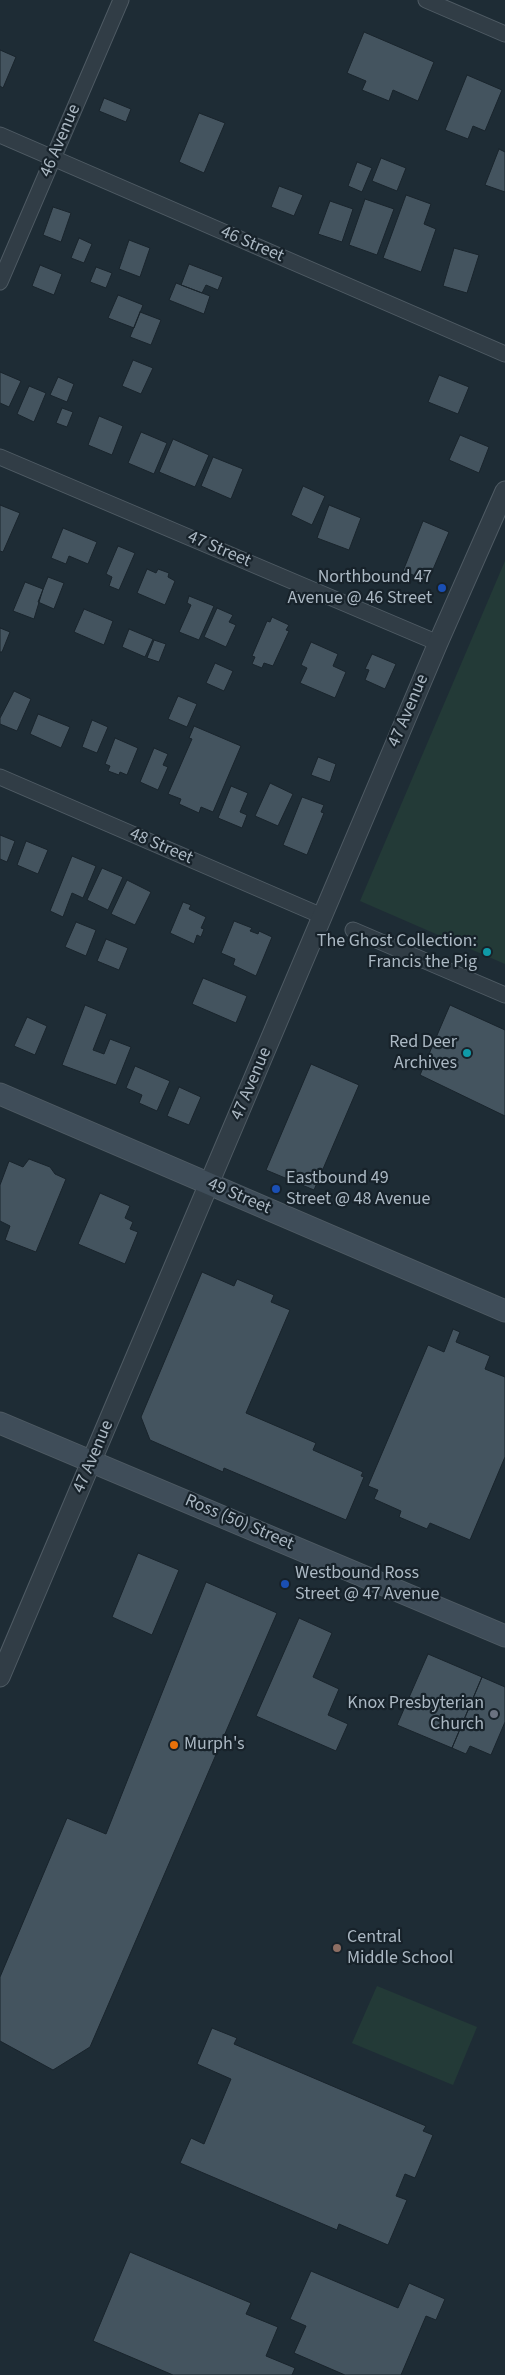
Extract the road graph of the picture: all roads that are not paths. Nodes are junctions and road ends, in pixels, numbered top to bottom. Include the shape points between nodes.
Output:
1 (121, 0) edge
2 (426, 0) edge
3 (505, 34) edge
4 (0, 135) edge
5 (53, 158) junction
6 (0, 282) edge
7 (505, 354) edge
8 (0, 457) edge
9 (505, 491) edge
10 (438, 643) junction
11 (0, 777) edge
12 (322, 916) junction
13 (353, 930) dead end
14 (505, 995) edge
15 (0, 1094) edge
16 (210, 1184) junction
17 (505, 1311) edge
18 (0, 1423) edge
19 (92, 1462) junction
20 (505, 1636) edge
21 (0, 1677) edge

1 - 5 street, 46 Avenue
2 - 3 street
4 - 5 street, 46 Street
5 - 6 street, 46 Avenue
5 - 7 street, 46 Street
8 - 10 street, 47 Street
9 - 10 street, 47 Avenue
10 - 12 street, 47 Avenue
11 - 12 street, 48 Street
12 - 16 street, 47 Avenue
13 - 14 street
15 - 16 main road, 49 Street
16 - 17 main road, 49 Street
16 - 19 street, 47 Avenue
18 - 19 main road, Ross (50) Street
19 - 20 main road, Ross (50) Street
19 - 21 street, 47 Avenue

